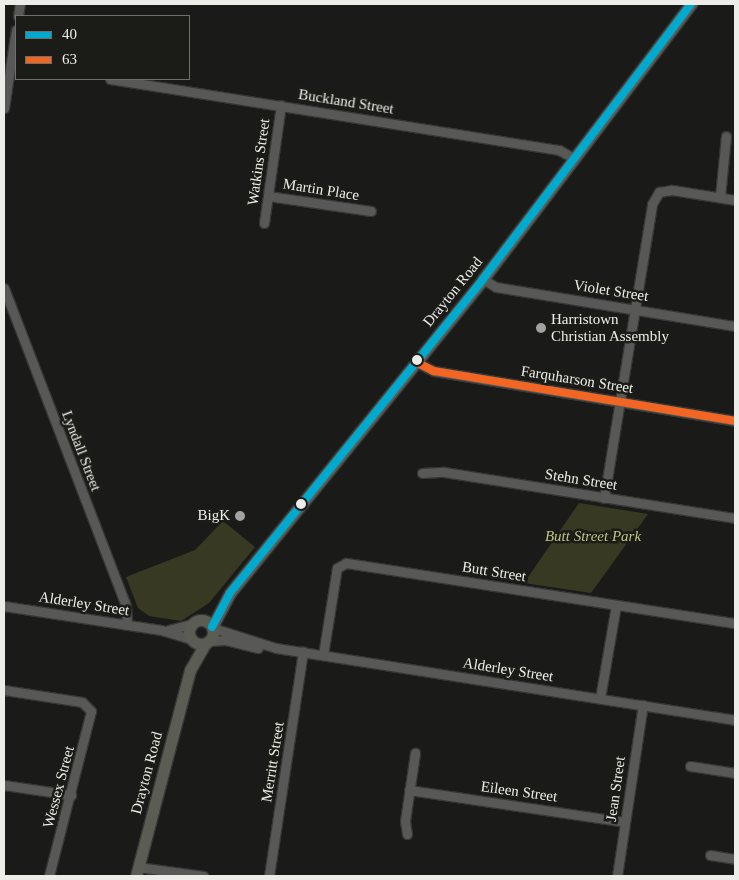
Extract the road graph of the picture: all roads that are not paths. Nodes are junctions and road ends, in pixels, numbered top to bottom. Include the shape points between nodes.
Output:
1 (687, 5) edge
2 (15, 36) edge
3 (10, 63) edge
4 (117, 80) edge
5 (281, 105) junction
6 (4, 108) edge
7 (726, 136) dead end
8 (575, 159) junction
9 (268, 196) junction
10 (720, 197) junction
11 (735, 200) edge
12 (371, 211) dead end
13 (264, 223) dead end
14 (483, 279) junction
15 (4, 288) edge
16 (636, 309) junction
17 (735, 326) edge
18 (416, 362) junction
19 (620, 400) junction
20 (735, 421) edge
21 (422, 473) dead end
22 (604, 498) junction
23 (735, 518) edge
24 (230, 593) junction
25 (616, 605) junction
26 (4, 606) edge
27 (196, 622) junction
28 (735, 623) edge
29 (127, 625) junction
30 (213, 627) junction
31 (161, 630) junction
32 (192, 640) junction
33 (207, 642) junction
34 (276, 648) junction
35 (303, 652) junction
36 (323, 656) junction
37 (188, 677) junction
38 (4, 690) edge
39 (600, 698) junction
40 (643, 705) junction
41 (735, 720) edge
42 (415, 753) dead end
43 (690, 766) dead end
44 (735, 773) edge
45 (4, 785) edge
46 (409, 790) junction
47 (71, 795) junction
48 (626, 822) junction
49 (408, 834) dead end
50 (710, 855) dead end
51 (735, 859) edge
52 (137, 871) edge
53 (50, 876) edge
54 (203, 876) edge
55 (269, 876) edge
56 (617, 876) edge

1 - 8 main road, Drayton Road
2 - 3 street
3 - 6 street
4 - 5 street, Buckland Street
5 - 8 street, Buckland Street via 559,150
5 - 9 street, Watkins Street
7 - 10 street
8 - 14 main road, Drayton Road
9 - 12 street, Martin Place
9 - 13 street, Watkins Street
10 - 11 street
10 - 16 street via 672,190 658,192 652,204
14 - 16 street, Violet Street via 496,287
14 - 18 main road, Drayton Road
15 - 29 street, Lyndall Street via 123,598
16 - 17 street, Violet Street
16 - 19 street
18 - 19 street, Farquharson Street via 434,371
18 - 24 main road, Drayton Road
19 - 20 street, Farquharson Street
19 - 22 street
21 - 22 street, Stehn Street via 444,472
22 - 23 street, Stehn Street
24 - 27 main road, Drayton Road
24 - 30 main road, Drayton Road
25 - 28 street, Butt Street
25 - 36 street, Butt Street via 346,564 337,568
25 - 39 street
26 - 29 street, Alderley Street
27 - 30 main road
27 - 31 street, Alderley Street
27 - 32 main road, Drayton Road via 189,632
29 - 31 street, Alderley Street
30 - 33 main road, Drayton Road
30 - 34 street, Alderley Street
31 - 32 street, Alderley Street
32 - 33 main road
32 - 37 main road, Drayton Road
33 - 34 street, Alderley Street
33 - 37 main road, Drayton Road
34 - 35 street, Alderley Street
35 - 36 street, Alderley Street
35 - 55 street, Merritt Street
36 - 39 street, Alderley Street
37 - 52 main road, Drayton Road
38 - 47 street, Wessex Street via 79,701 88,706 91,718
39 - 40 street, Alderley Street
40 - 41 street, Alderley Street
40 - 48 street, Jean Street
42 - 46 street
43 - 44 street
45 - 47 street
46 - 48 street, Eileen Street
46 - 49 street via 405,821
47 - 53 street, Wessex Street
48 - 56 street, Jean Street
50 - 51 street
52 - 54 street

